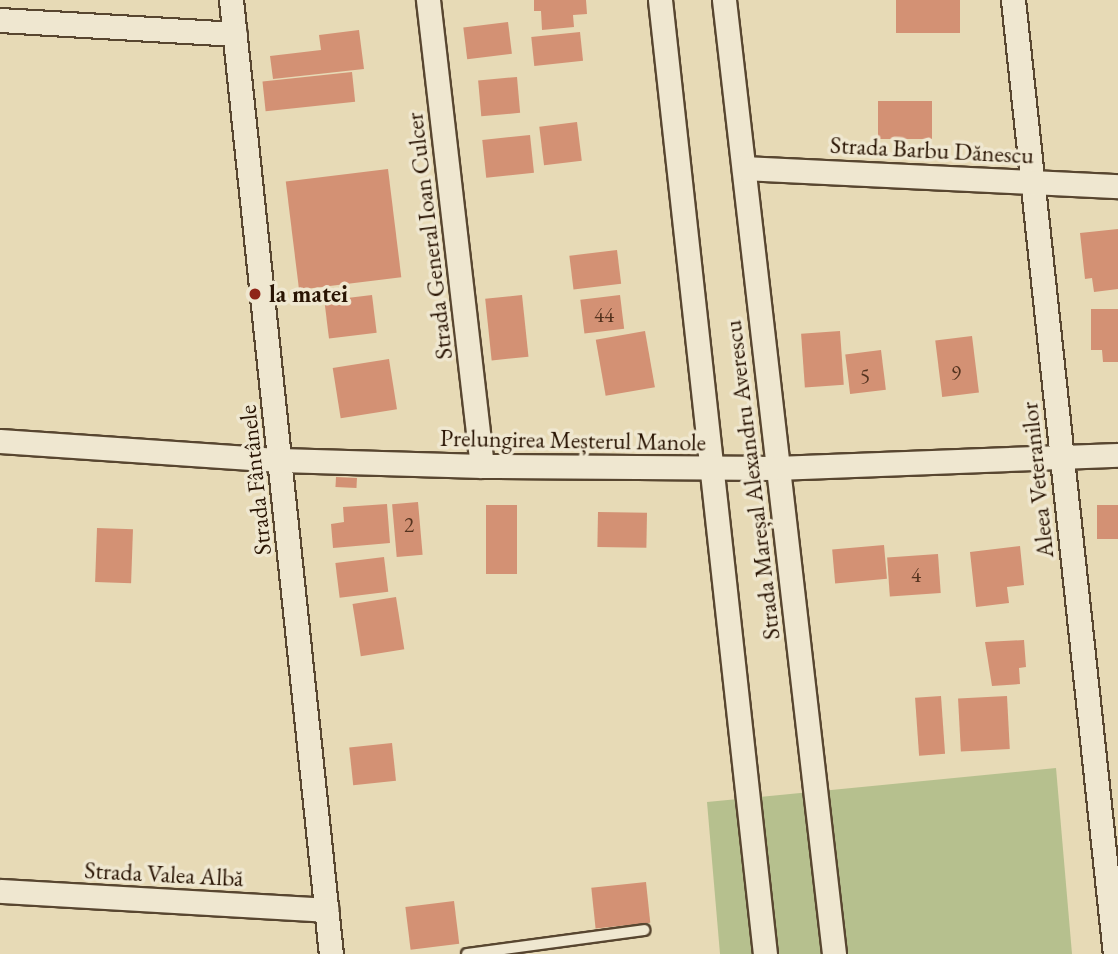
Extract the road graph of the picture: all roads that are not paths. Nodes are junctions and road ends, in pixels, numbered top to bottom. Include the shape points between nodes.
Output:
1 (231, 0) edge
2 (428, 0) edge
3 (660, 0) edge
4 (724, 0) edge
5 (1013, 0) edge
6 (0, 20) edge
7 (234, 34) junction
8 (744, 168) junction
9 (1032, 181) junction
10 (1118, 186) edge
11 (0, 441) edge
12 (1118, 455) edge
13 (1061, 458) junction
14 (280, 460) junction
15 (482, 466) junction
16 (709, 468) junction
17 (776, 468) junction
18 (0, 891) edge
19 (326, 910) junction
20 (644, 930) dead end
21 (331, 954) edge
22 (467, 954) edge
23 (765, 954) edge
24 (834, 954) edge
25 (1115, 954) edge

1 - 7 street, Strada Fântânele
2 - 15 street, Strada General Ioan Culcer
3 - 16 street, Strada Mareșal Alexandru Averescu
4 - 8 street, Strada Mareșal Alexandru Averescu
5 - 9 street, Aleea Veteranilor
6 - 7 street
7 - 14 street, Strada Fântânele
8 - 9 street, Strada Barbu Dănescu
8 - 17 street, Strada Mareșal Alexandru Averescu
9 - 10 street, Strada Barbu Dănescu
9 - 13 street, Aleea Veteranilor
11 - 14 street, Prelungirea Meșterul Manole
12 - 13 street, Prelungirea Meșterul Manole
13 - 17 street, Prelungirea Meșterul Manole
13 - 25 street, Aleea Veteranilor
14 - 15 street, Prelungirea Meșterul Manole
14 - 19 street, Strada Fântânele
15 - 16 street, Prelungirea Meșterul Manole
16 - 17 street, Prelungirea Meșterul Manole
16 - 23 street, Strada Mareșal Alexandru Averescu
17 - 24 street, Strada Mareșal Alexandru Averescu
18 - 19 street, Strada Valea Albă
19 - 21 street, Strada Fântânele
20 - 22 lane

